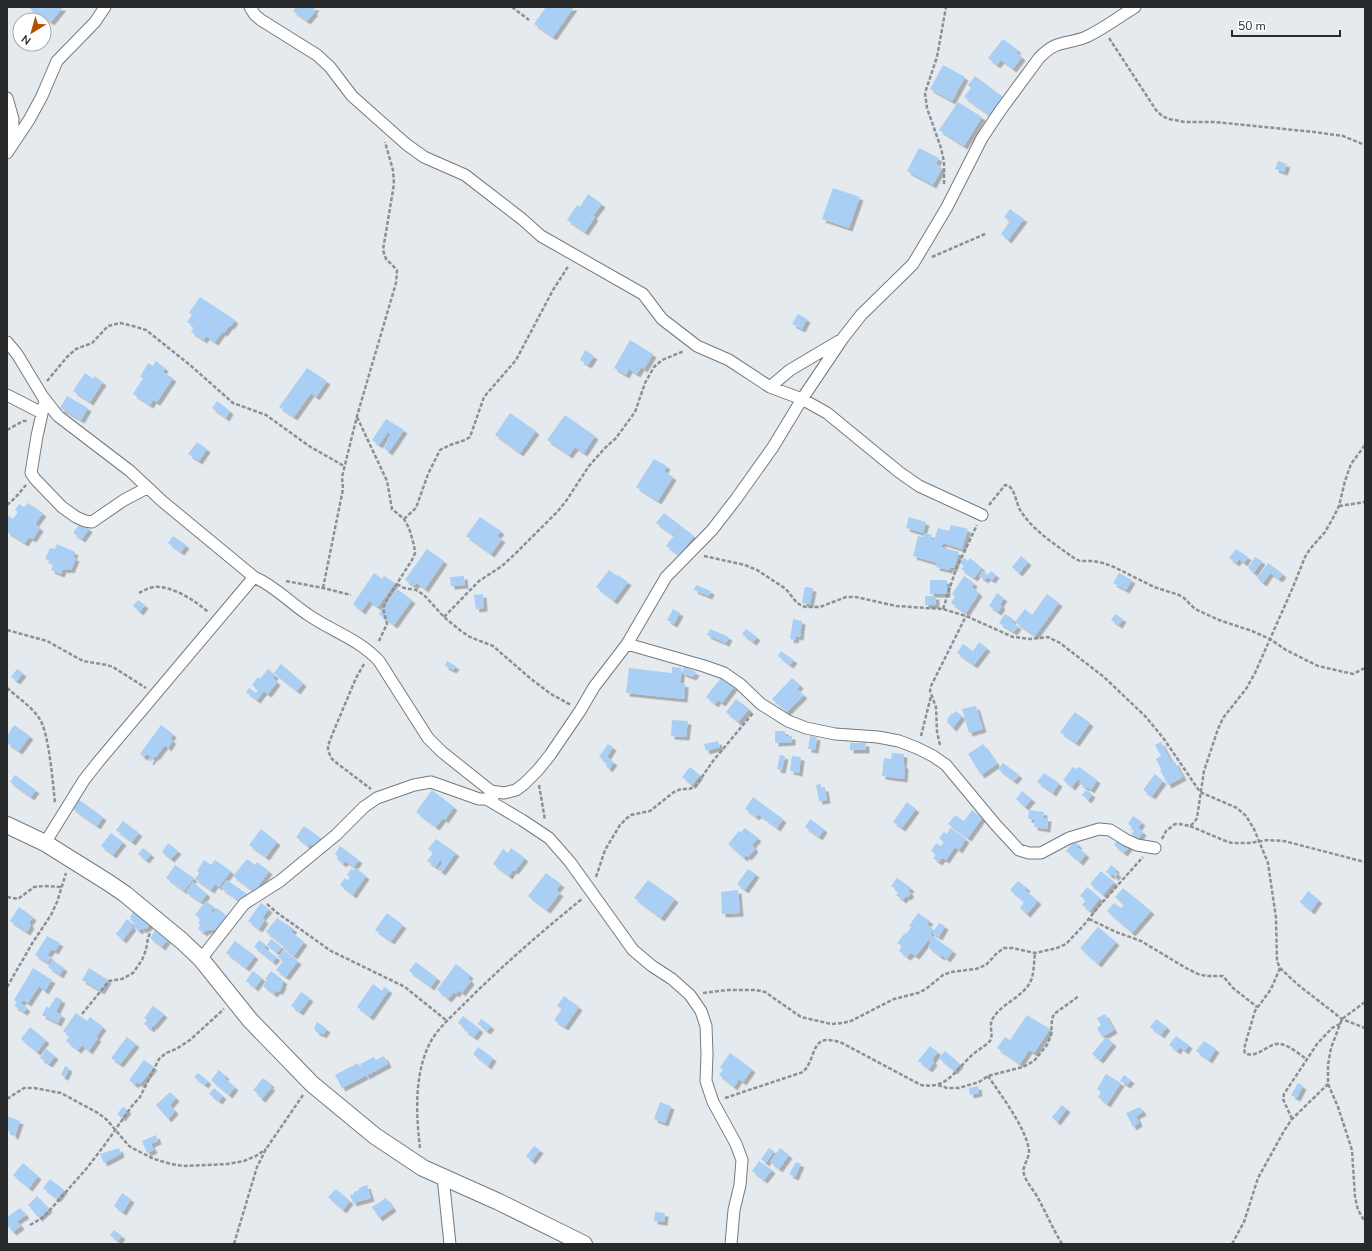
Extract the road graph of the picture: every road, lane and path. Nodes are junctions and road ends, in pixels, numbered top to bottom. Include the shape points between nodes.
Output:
1 (105, 7) edge
2 (250, 7) edge
3 (512, 7) edge
4 (946, 7) edge
5 (1135, 7) edge
6 (529, 20) dead end
7 (1102, 28) junction
8 (7, 98) edge
9 (377, 119) junction
10 (1365, 145) edge
11 (9, 149) edge
12 (947, 207) junction
13 (985, 234) dead end
14 (575, 256) junction
15 (913, 264) junction
16 (843, 338) junction
17 (7, 342) edge
18 (697, 346) junction
19 (770, 386) junction
20 (39, 390) junction
21 (7, 395) edge
22 (802, 399) junction
23 (45, 400) junction
24 (357, 416) junction
25 (41, 417) junction
26 (7, 430) edge
27 (344, 466) junction
28 (32, 476) junction
29 (148, 488) junction
30 (1365, 502) edge
31 (7, 505) edge
32 (1339, 506) dead end
33 (982, 515) junction
34 (404, 519) junction
35 (690, 553) junction
36 (254, 577) junction
37 (265, 582) junction
38 (397, 584) junction
39 (323, 588) junction
40 (139, 593) dead end
41 (351, 596) dead end
42 (943, 609) junction
43 (966, 616) junction
44 (444, 617) junction
45 (217, 621) junction
46 (7, 630) edge
47 (627, 644) junction
48 (372, 653) junction
49 (1365, 668) edge
50 (7, 688) edge
51 (154, 694) junction
52 (931, 696) junction
53 (761, 704) junction
54 (580, 711) junction
55 (917, 748) junction
56 (946, 765) junction
57 (538, 770) junction
58 (504, 793) junction
59 (382, 796) junction
60 (488, 800) junction
61 (7, 824) edge
62 (56, 824) junction
63 (1189, 826) dead end
64 (549, 838) junction
65 (1259, 840) junction
66 (45, 843) junction
67 (1155, 848) dead end
68 (71, 859) junction
69 (1365, 862) edge
70 (62, 886) junction
71 (591, 892) junction
72 (257, 895) junction
73 (7, 897) edge
74 (1088, 919) dead end
75 (158, 921) junction
76 (1035, 953) dead end
77 (202, 960) junction
78 (1280, 968) junction
79 (7, 987) edge
80 (230, 994) junction
81 (1079, 996) dead end
82 (1365, 1002) edge
83 (1257, 1007) junction
84 (82, 1014) dead end
85 (1342, 1019) junction
86 (447, 1021) junction
87 (1340, 1024) junction
88 (1365, 1028) edge
89 (1306, 1059) junction
90 (988, 1076) junction
91 (312, 1084) junction
92 (1328, 1084) junction
93 (938, 1085) junction
94 (7, 1100) edge
95 (713, 1102) junction
96 (1292, 1120) junction
97 (115, 1129) junction
98 (266, 1149) junction
99 (423, 1168) junction
100 (443, 1177) junction
101 (1365, 1222) edge
102 (30, 1225) dead end
103 (234, 1244) edge
104 (450, 1244) edge
105 (584, 1244) edge
106 (730, 1244) edge
107 (1062, 1244) edge
108 (1232, 1244) edge

1 - 11 street via 95,22 57,61 29,120
2 - 9 street via 257,17 326,63 352,96
3 - 6 path
4 - 12 path via 937,57 925,93 927,108 944,162
5 - 7 street
7 - 10 path via 1156,110 1169,120 1314,132 1342,136
7 - 12 street via 1086,37 1055,45 1039,58 982,138
8 - 11 street via 13,119
9 - 14 street via 406,144 465,176 541,236
9 - 24 path via 393,170 394,184 383,250 386,259 398,272 395,291
12 - 15 street
13 - 15 path via 926,261
14 - 18 street via 643,294 662,319
14 - 34 path via 553,290 516,360 484,396 470,437 440,450 416,508
15 - 16 street via 861,315
16 - 19 street via 790,370
16 - 22 street
17 - 20 street
18 - 19 street via 729,360
18 - 44 path via 662,360 654,367 645,383 635,412 616,438 589,466 566,501 516,553 479,581
19 - 22 street
20 - 23 street
20 - 27 path via 71,353 92,342 108,326 120,323 133,326 146,330 233,403 266,415 309,446
21 - 25 street
22 - 33 street via 826,413 919,486
22 - 35 street via 773,447 736,499
23 - 25 street
23 - 29 street via 68,425 96,444
24 - 27 path
24 - 34 path via 387,481 391,507
25 - 26 path via 23,421
25 - 28 street
27 - 39 path via 343,489
28 - 29 street via 62,507 88,522
28 - 31 path via 16,498
29 - 36 street
30 - 32 path
33 - 42 path via 956,569
33 - 49 path via 1001,489 1005,485 1009,486 1023,515 1040,533 1074,558 1114,567 1154,587 1179,595 1195,609 1270,639 1318,666 1353,674
34 - 38 path via 409,528 414,553
35 - 42 path via 745,565 756,570 786,589 797,603 805,608 820,607 846,597 856,597 896,606
35 - 47 street via 666,577
36 - 37 street
36 - 45 street
37 - 39 path via 285,581
37 - 48 street via 307,614
38 - 44 path via 424,595
38 - 48 path via 383,608 387,624
39 - 41 path
40 - 45 path via 153,587 177,592 194,600
42 - 43 path
43 - 52 path via 931,686
43 - 65 path via 1014,636 1053,639 1082,660 1146,717 1200,792 1237,808 1246,816
44 - 54 path via 470,637 493,646 551,694
45 - 51 street
46 - 51 path via 47,641 83,661 113,667
47 - 53 street via 724,673
47 - 54 street via 594,687
48 - 58 street via 428,738 492,791
48 - 59 path via 356,678 328,751 332,759
50 - 62 path via 42,722 53,779
51 - 62 street via 84,780
52 - 55 path
52 - 56 path via 936,707 937,732
53 - 55 street via 788,721 806,728 835,734 878,737
53 - 71 path via 695,787 674,792 650,811 626,818 605,850
54 - 57 street
55 - 56 street
56 - 67 street via 1020,850 1041,853 1069,838 1099,829 1110,830 1137,845
57 - 58 street via 516,790
57 - 64 path
58 - 60 street
59 - 60 street via 430,782
59 - 72 street via 364,807 336,835 280,881
60 - 64 street
61 - 66 street
62 - 66 street
63 - 65 path via 1232,843
64 - 71 street
65 - 69 path via 1284,841
65 - 78 path via 1272,881 1277,961
66 - 68 street
68 - 70 path
68 - 75 street via 126,894
70 - 73 path via 37,886 18,899
70 - 79 path via 51,915
71 - 86 path via 550,925
71 - 95 street via 633,950 690,995 701,1011 706,1026 706,1081
72 - 77 street via 239,909
72 - 86 path via 276,912 331,951 405,987
74 - 83 path via 1141,941 1198,974 1223,976 1233,988
75 - 77 street
75 - 84 path via 148,938 144,955 136,970 122,979 109,981
76 - 93 path via 1032,978 994,1017 990,1041 968,1058 957,1072
77 - 80 street
78 - 83 path via 1271,989
78 - 85 path via 1296,984
80 - 91 street via 250,1020
80 - 97 path via 227,1004 211,1021 183,1045 159,1059 140,1097
81 - 90 path via 1054,1014 1047,1045 1034,1061 1023,1067
82 - 85 path
83 - 89 path via 1246,1038 1245,1053 1251,1054 1277,1043
85 - 87 path
85 - 88 path
86 - 99 path via 430,1042 418,1085
87 - 89 path via 1324,1035
87 - 92 path via 1329,1059
89 - 96 path via 1284,1094 1283,1099
90 - 93 path via 979,1082 959,1088
90 - 107 path via 1026,1138 1029,1151 1028,1160 1024,1165 1024,1176
91 - 98 path
91 - 99 street via 375,1136
92 - 96 path
92 - 101 path via 1352,1150 1355,1197 1358,1210
93 - 95 path via 921,1085 834,1040 823,1041 817,1045 809,1067 803,1072
94 - 97 path via 24,1088 58,1092 98,1113
95 - 106 street via 742,1160
96 - 108 path via 1258,1178 1244,1222
97 - 98 path via 129,1146 144,1155 183,1166 244,1161
97 - 102 path via 62,1197 42,1218
98 - 103 path via 257,1168
99 - 100 street
100 - 104 street
100 - 105 street

